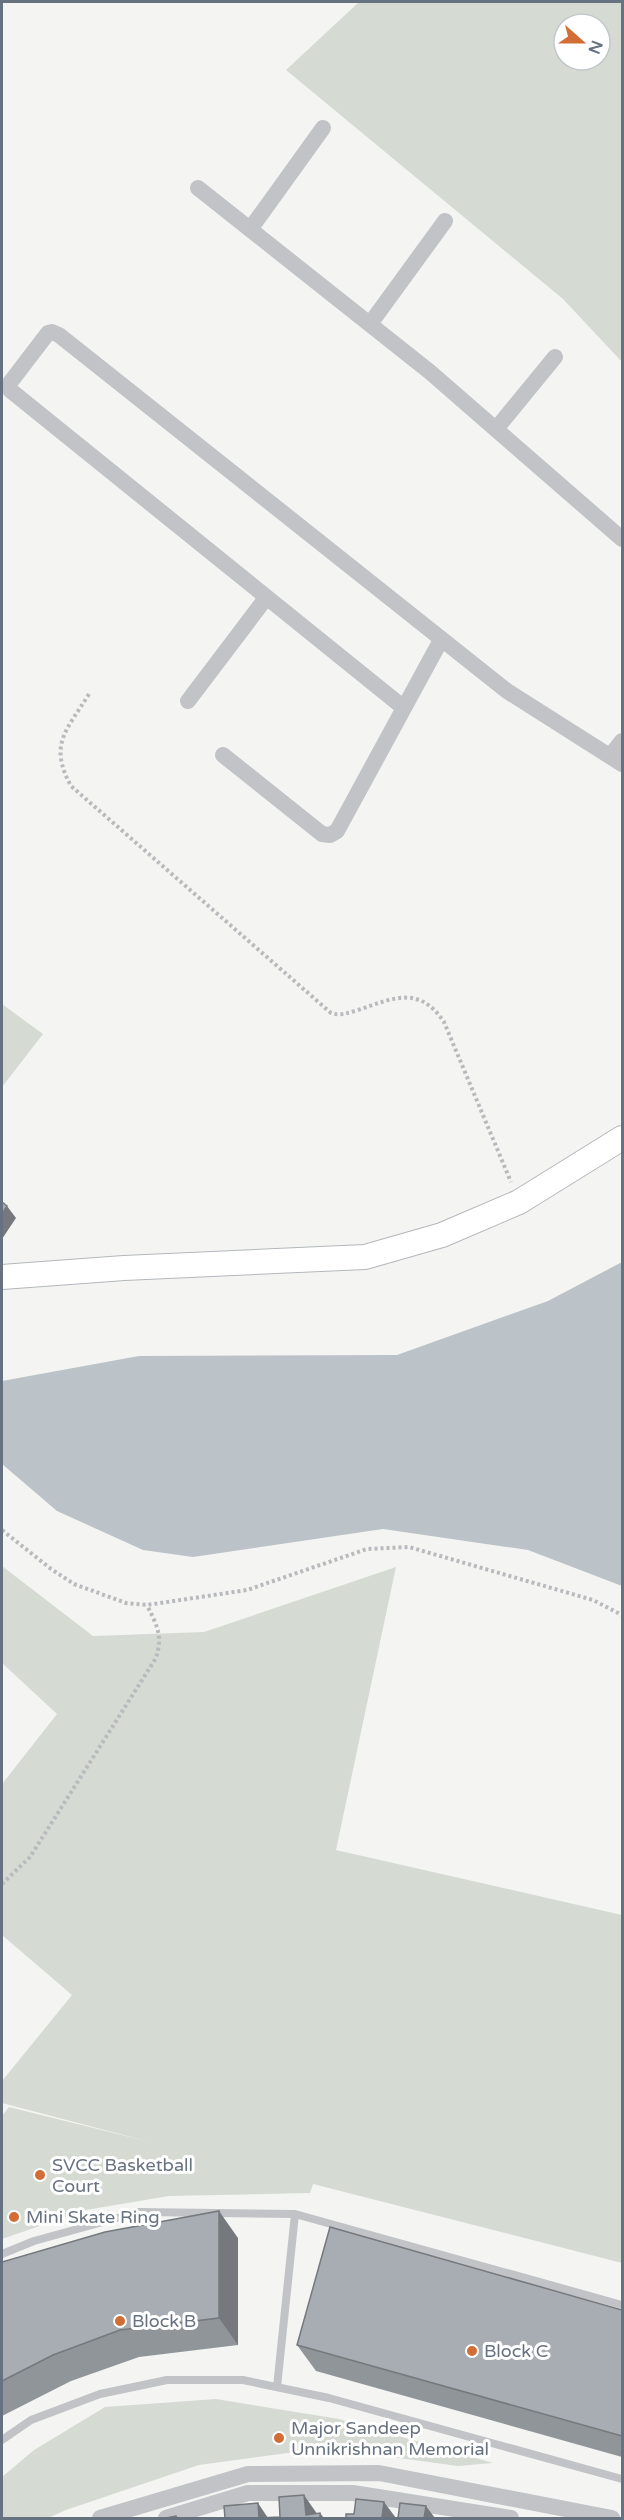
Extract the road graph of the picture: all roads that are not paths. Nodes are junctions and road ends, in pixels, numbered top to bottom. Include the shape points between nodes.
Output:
1 (322, 128) dead end
2 (198, 188) dead end
3 (445, 221) dead end
4 (251, 228) junction
5 (370, 324) junction
6 (555, 357) dead end
7 (495, 429) junction
8 (621, 535) edge
9 (266, 598) junction
10 (441, 640) junction
11 (188, 701) dead end
12 (404, 708) junction
13 (622, 741) edge
14 (223, 755) dead end
15 (617, 760) edge
16 (622, 1138) edge
17 (2, 1277) edge
18 (294, 2214) junction
19 (2, 2254) edge
20 (622, 2305) edge
21 (277, 2387) junction
22 (2, 2440) edge
23 (622, 2479) edge
24 (100, 2518) edge
25 (166, 2518) edge
26 (512, 2518) edge
27 (612, 2518) edge

1 - 4 street
2 - 4 street
3 - 5 street
4 - 5 street
5 - 7 street
6 - 7 street
7 - 8 street
9 - 10 street via 10,390 9,384 48,333 59,335
9 - 11 street
9 - 12 street
10 - 12 street
10 - 15 street via 507,692
12 - 14 street via 338,831 330,835 322,834
13 - 15 street
16 - 17 street via 519,1202 442,1235 365,1257
18 - 19 lane via 139,2212 34,2241
18 - 20 lane
18 - 21 lane
21 - 22 lane via 243,2380 167,2380 100,2394 31,2420
21 - 23 lane via 406,2418
24 - 27 street via 248,2474 379,2472
25 - 26 street via 248,2493 353,2493

